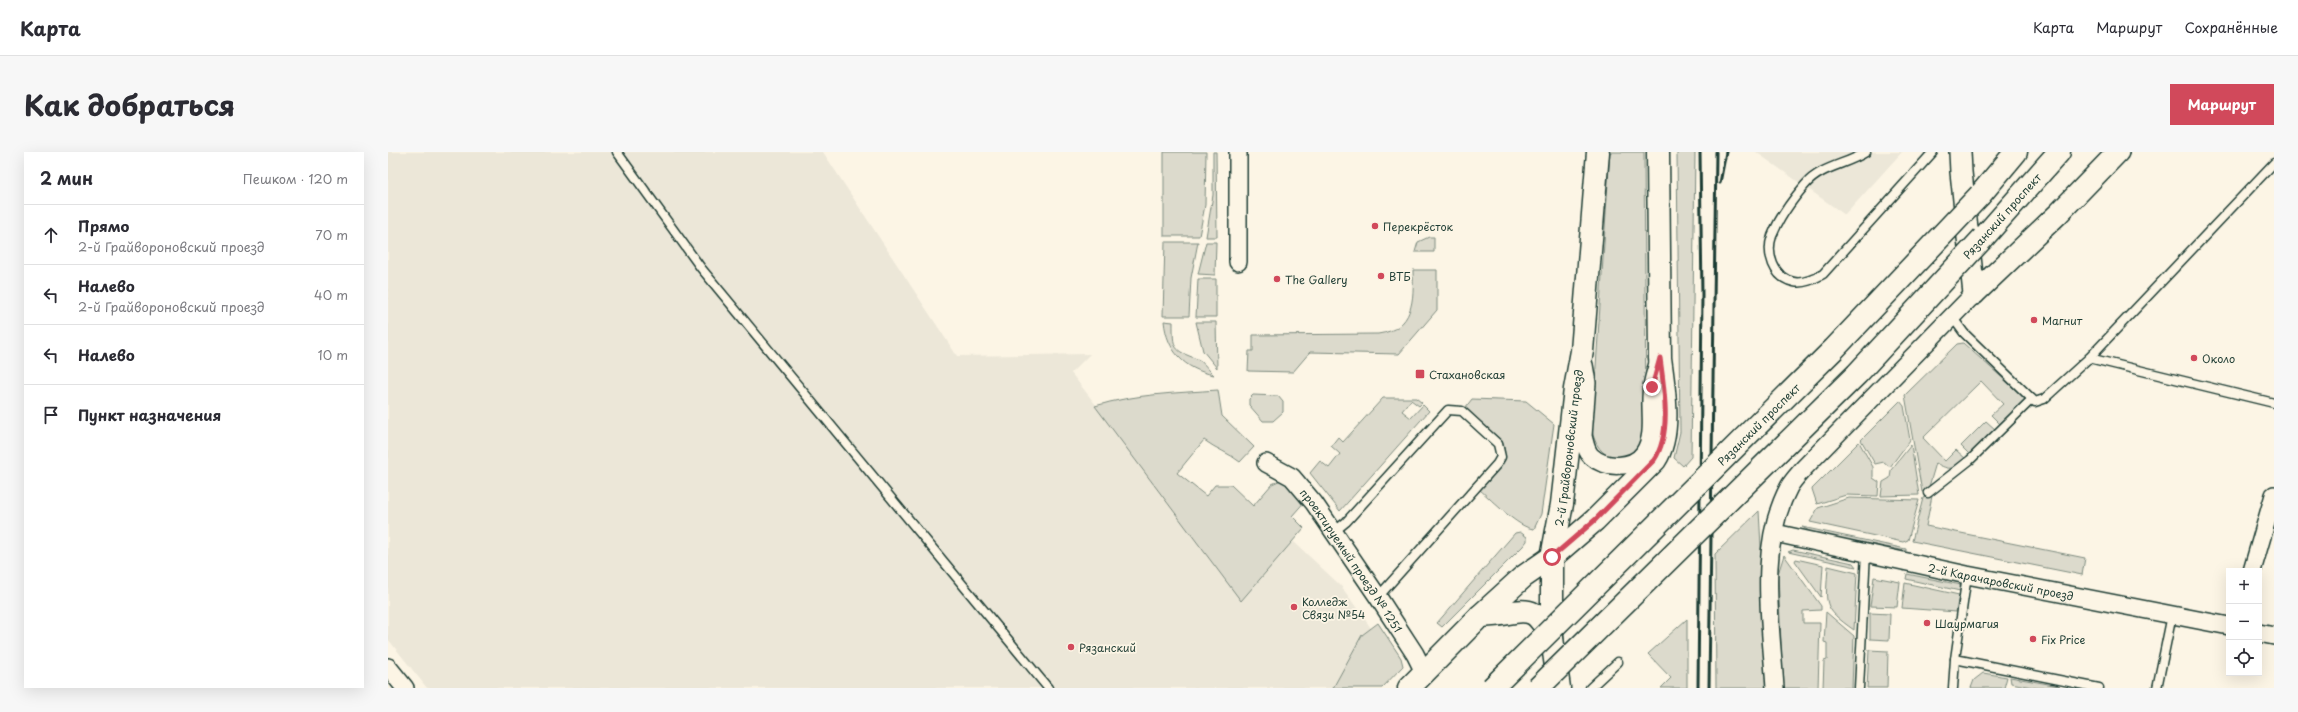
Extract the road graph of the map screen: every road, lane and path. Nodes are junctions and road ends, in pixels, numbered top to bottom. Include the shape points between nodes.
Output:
1 (617, 152) edge
2 (1238, 152) edge
3 (1598, 152) edge
4 (1658, 152) edge
5 (1866, 152) edge
6 (1933, 152) edge
7 (1960, 152) edge
8 (2016, 152) edge
9 (2059, 152) edge
10 (2118, 152) edge
11 (2274, 163) edge
12 (1238, 262) dead end
13 (1974, 294) junction
14 (1953, 318) junction
15 (1582, 351) junction
16 (1660, 358) junction
17 (2089, 358) junction
18 (2032, 400) junction
19 (2274, 403) edge
20 (1266, 463) dead end
21 (1928, 493) dead end
22 (2274, 495) edge
23 (1335, 531) junction
24 (1774, 533) junction
25 (1866, 552) junction
26 (1552, 557) junction
27 (2253, 568) edge
28 (1967, 575) junction
29 (1378, 597) junction
30 (2172, 615) junction
31 (1480, 616) junction
32 (2226, 625) edge
33 (2262, 634) edge
34 (2274, 636) edge
35 (1552, 638) junction
36 (1955, 659) junction
37 (1618, 662) dead end
38 (388, 668) edge
39 (1424, 672) junction
40 (405, 688) edge
41 (1048, 688) edge
42 (1409, 688) edge
43 (1492, 688) edge
44 (1538, 688) edge
45 (1560, 688) edge
46 (1590, 688) edge
47 (1774, 688) edge
48 (1858, 688) edge
49 (1953, 688) edge
50 (2099, 688) edge
51 (2157, 688) edge

1 - 41 lane via 701,268
2 - 12 street
3 - 15 main road, 2-й Грайвороновский проезд
4 - 16 main road, 2-й Грайвороновский проезд
5 - 6 lane via 1816,175 1805,184 1782,217 1772,236 1769,252 1773,266 1781,276 1793,282 1808,281 1823,274
7 - 13 street
8 - 43 main road, Рязанский проспект, bridge via 1980,195 1834,349
9 - 44 main road, Рязанский проспект, bridge via 1984,238 1857,374
10 - 13 street via 2058,214
11 - 17 lane
13 - 14 street
14 - 18 lane via 1964,333
14 - 24 street via 1804,468 1790,485 1780,507
15 - 16 street via 1587,383 1583,436 1585,443 1590,455 1595,459 1615,465 1623,465 1638,459 1649,442 1652,387
15 - 26 main road, 2-й Грайвороновский проезд via 1575,389 1563,497
16 - 26 main road, 2-й Грайвороновский проезд via 1664,389 1664,440 1661,451 1595,520
17 - 18 lane via 2044,399 2035,402
17 - 19 lane
18 - 21 lane via 1970,460
20 - 23 street, проектируемый проезд № 1251 via 1292,477
22 - 27 street
23 - 29 street, проектируемый проезд № 1251
23 - 29 lane via 1448,410 1462,411 1498,444 1501,457 1497,464
24 - 25 street, 2-й Карачаровский проезд
24 - 47 street via 1768,577
25 - 28 street, 2-й Карачаровский проезд
25 - 48 lane
26 - 31 main road via 1523,578
26 - 35 main road
28 - 30 street, 2-й Карачаровский проезд
28 - 36 lane
29 - 39 street, проектируемый проезд № 1251
30 - 32 street, 2-й Карачаровский проезд
30 - 51 lane
31 - 35 main road via 1524,610 1540,619
31 - 39 main road
33 - 34 street
35 - 45 main road
36 - 49 lane
36 - 50 lane
37 - 46 lane
38 - 40 street
39 - 42 main road

